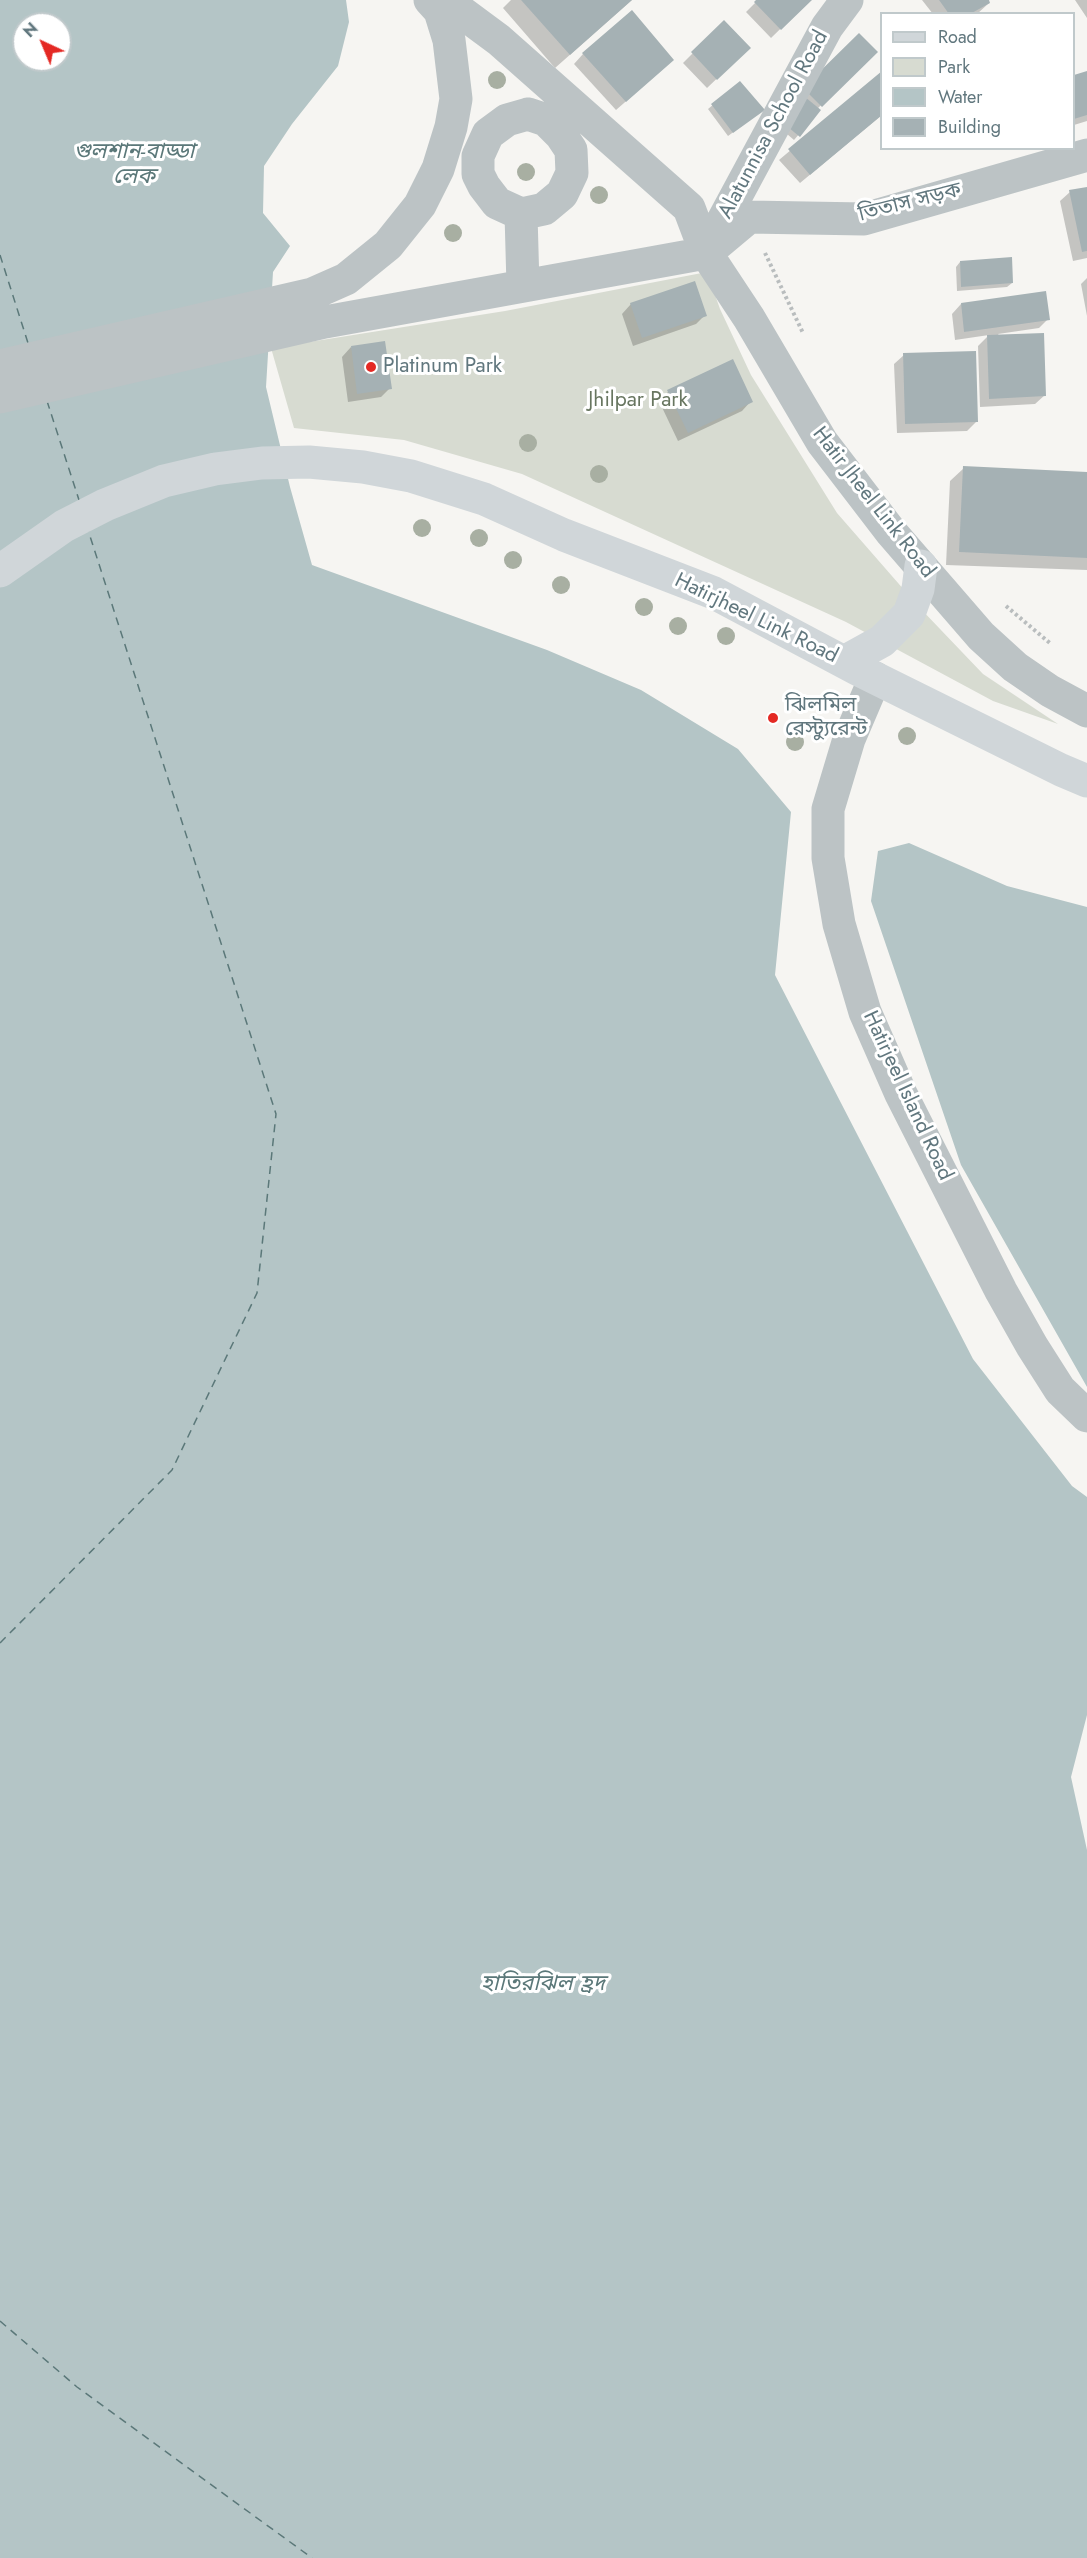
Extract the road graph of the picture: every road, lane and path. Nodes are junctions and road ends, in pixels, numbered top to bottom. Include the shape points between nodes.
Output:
1 (430, 0) edge
2 (445, 0) edge
3 (847, 0) edge
4 (572, 125) junction
5 (445, 147) junction
6 (1087, 155) edge
7 (478, 156) junction
8 (521, 214) junction
9 (706, 253) junction
10 (523, 286) junction
11 (329, 311) junction
12 (0, 366) edge
13 (0, 397) edge
14 (921, 566) junction
15 (0, 571) edge
16 (844, 662) junction
17 (875, 678) junction
18 (1087, 711) edge
19 (1009, 745) junction
20 (1087, 756) edge
21 (1087, 781) edge
22 (1087, 1416) edge

1 - 5 street via 440,11 449,40 456,99
2 - 4 street via 499,40
3 - 9 street, Alatunnisa School Road via 827,27
4 - 7 street via 528,114 507,120 488,134
4 - 8 street via 572,173 562,194 544,209
4 - 9 street, Hatir Jheel Link Road via 689,208
5 - 7 street
5 - 11 street via 420,205 388,245 346,279
6 - 9 street, তিতাস সড়ক via 864,219 749,217
7 - 8 street via 478,174 484,186 497,203
8 - 10 street
9 - 10 street
9 - 14 street, Hatir Jheel Link Road via 822,442
10 - 11 street
11 - 12 street
11 - 13 street
14 - 16 main road via 909,614 882,641
14 - 18 street, Hatir Jheel Link Road via 981,636 1015,667
15 - 16 main road, Hatirjheel Link Road via 64,526 164,481 262,463 363,467 411,476 484,499 564,535 714,593
16 - 17 main road, Hatirjheel Link Road
17 - 19 main road, Hatirjheel Link Road
17 - 22 street, Hatirjeel Island Road via 849,739 828,809 828,858 839,924 865,1012 901,1094 1032,1346 1060,1390
19 - 20 main road
19 - 21 main road, Hatirjheel Link Road

